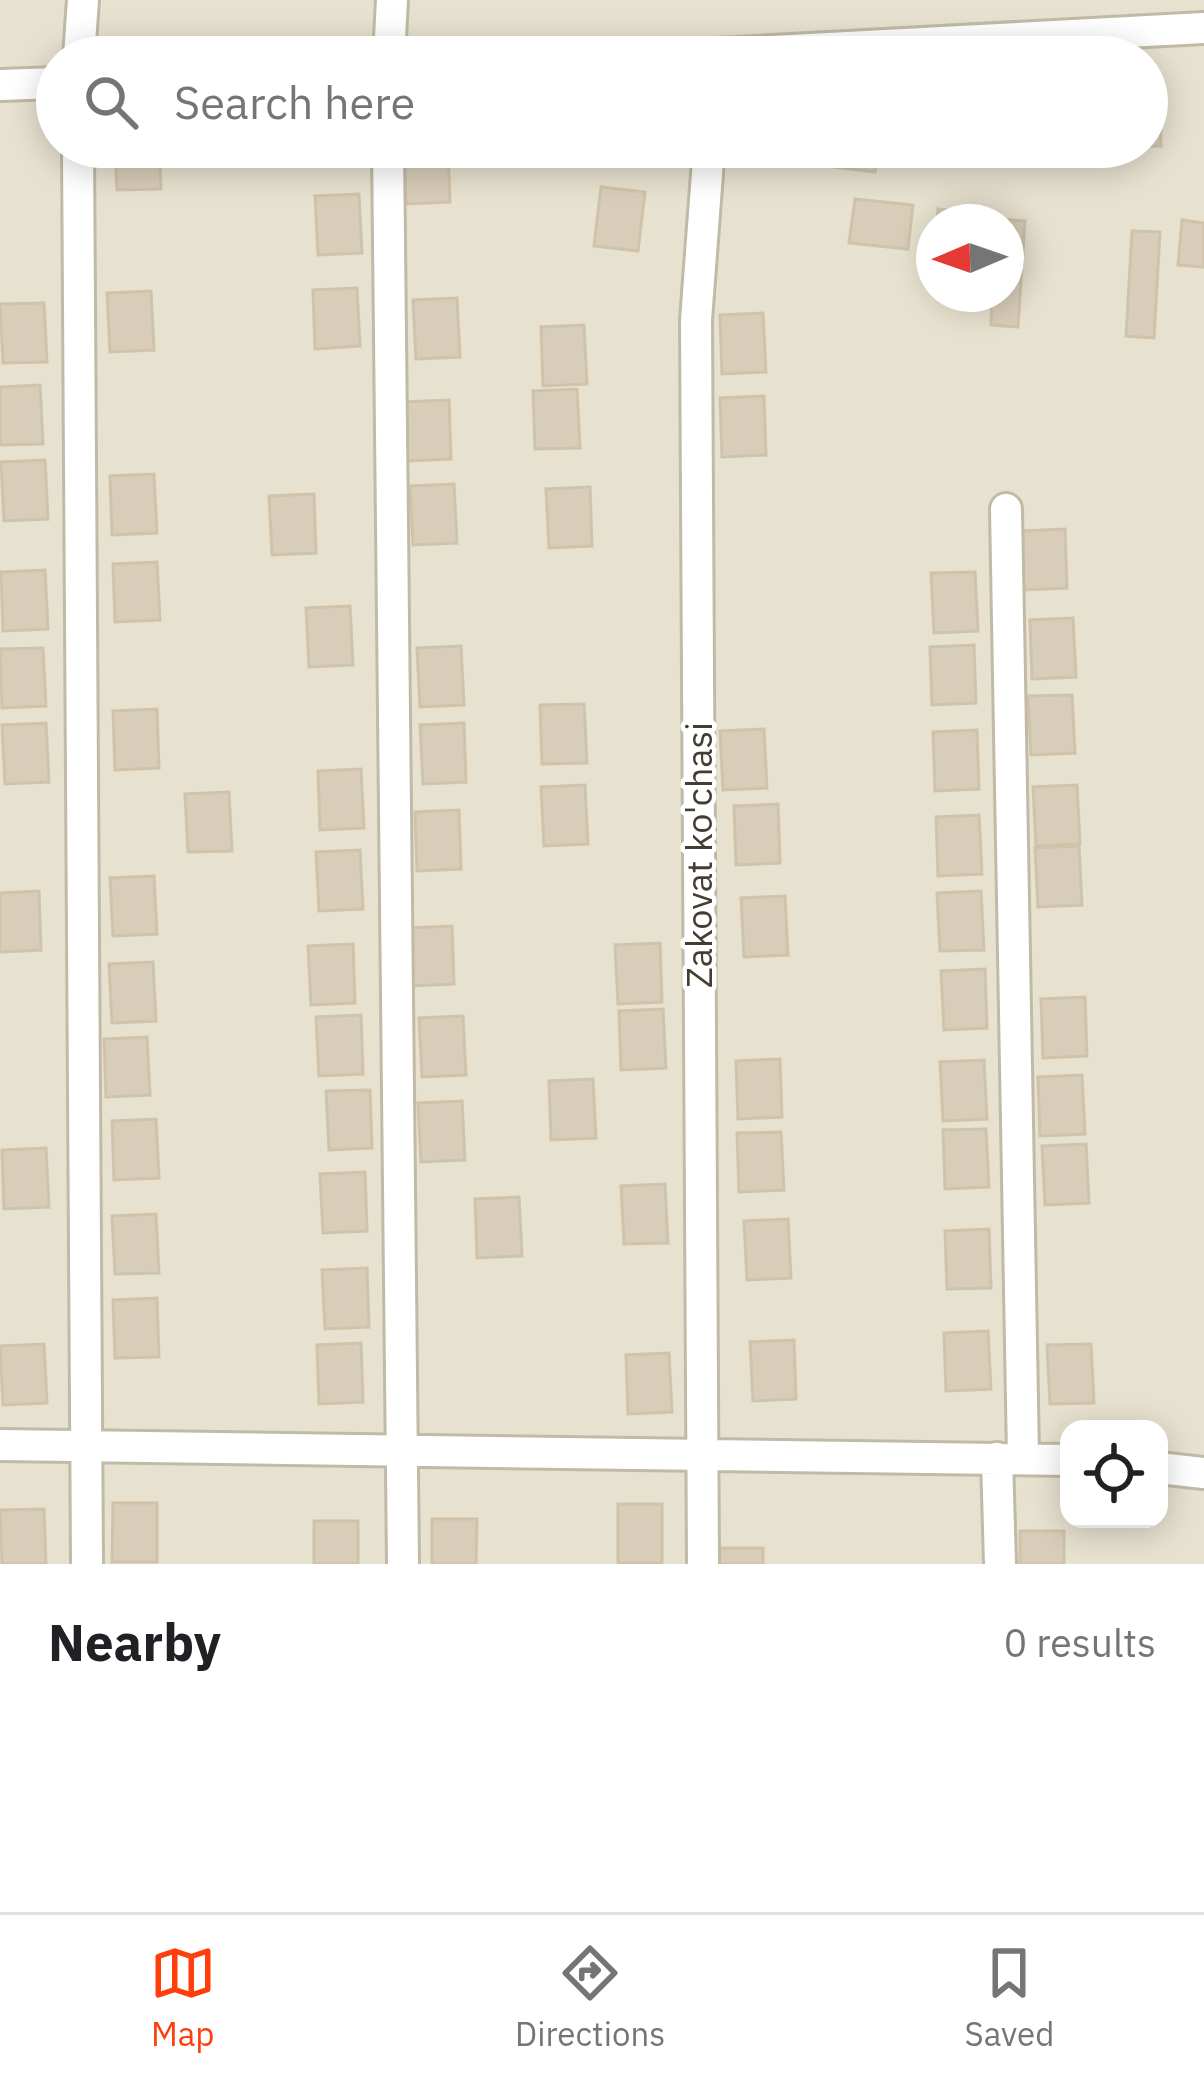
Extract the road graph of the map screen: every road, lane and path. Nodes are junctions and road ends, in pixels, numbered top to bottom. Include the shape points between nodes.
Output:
1 (83, 0) edge
2 (392, 0) edge
3 (1204, 28) edge
4 (81, 36) edge
5 (390, 36) edge
6 (1059, 36) edge
7 (36, 84) edge
8 (0, 85) edge
9 (78, 168) edge
10 (388, 168) edge
11 (707, 168) edge
12 (1006, 508) dead end
13 (0, 1445) edge
14 (89, 1447) junction
15 (404, 1448) junction
16 (701, 1454) junction
17 (1010, 1457) junction
18 (1060, 1460) edge
19 (1168, 1469) edge
20 (1204, 1473) edge
21 (88, 1564) edge
22 (403, 1564) edge
23 (703, 1564) edge
24 (1000, 1564) edge

1 - 4 street
2 - 5 street
3 - 6 street
7 - 8 street
9 - 14 street
10 - 15 street
11 - 16 street, Zakovat ko'chasi via 695,320
12 - 17 street
13 - 14 street
14 - 15 street
14 - 21 street
15 - 16 street
15 - 22 street
16 - 17 street
16 - 23 street, Zakovat ko'chasi
17 - 18 street
17 - 24 street
19 - 20 street

